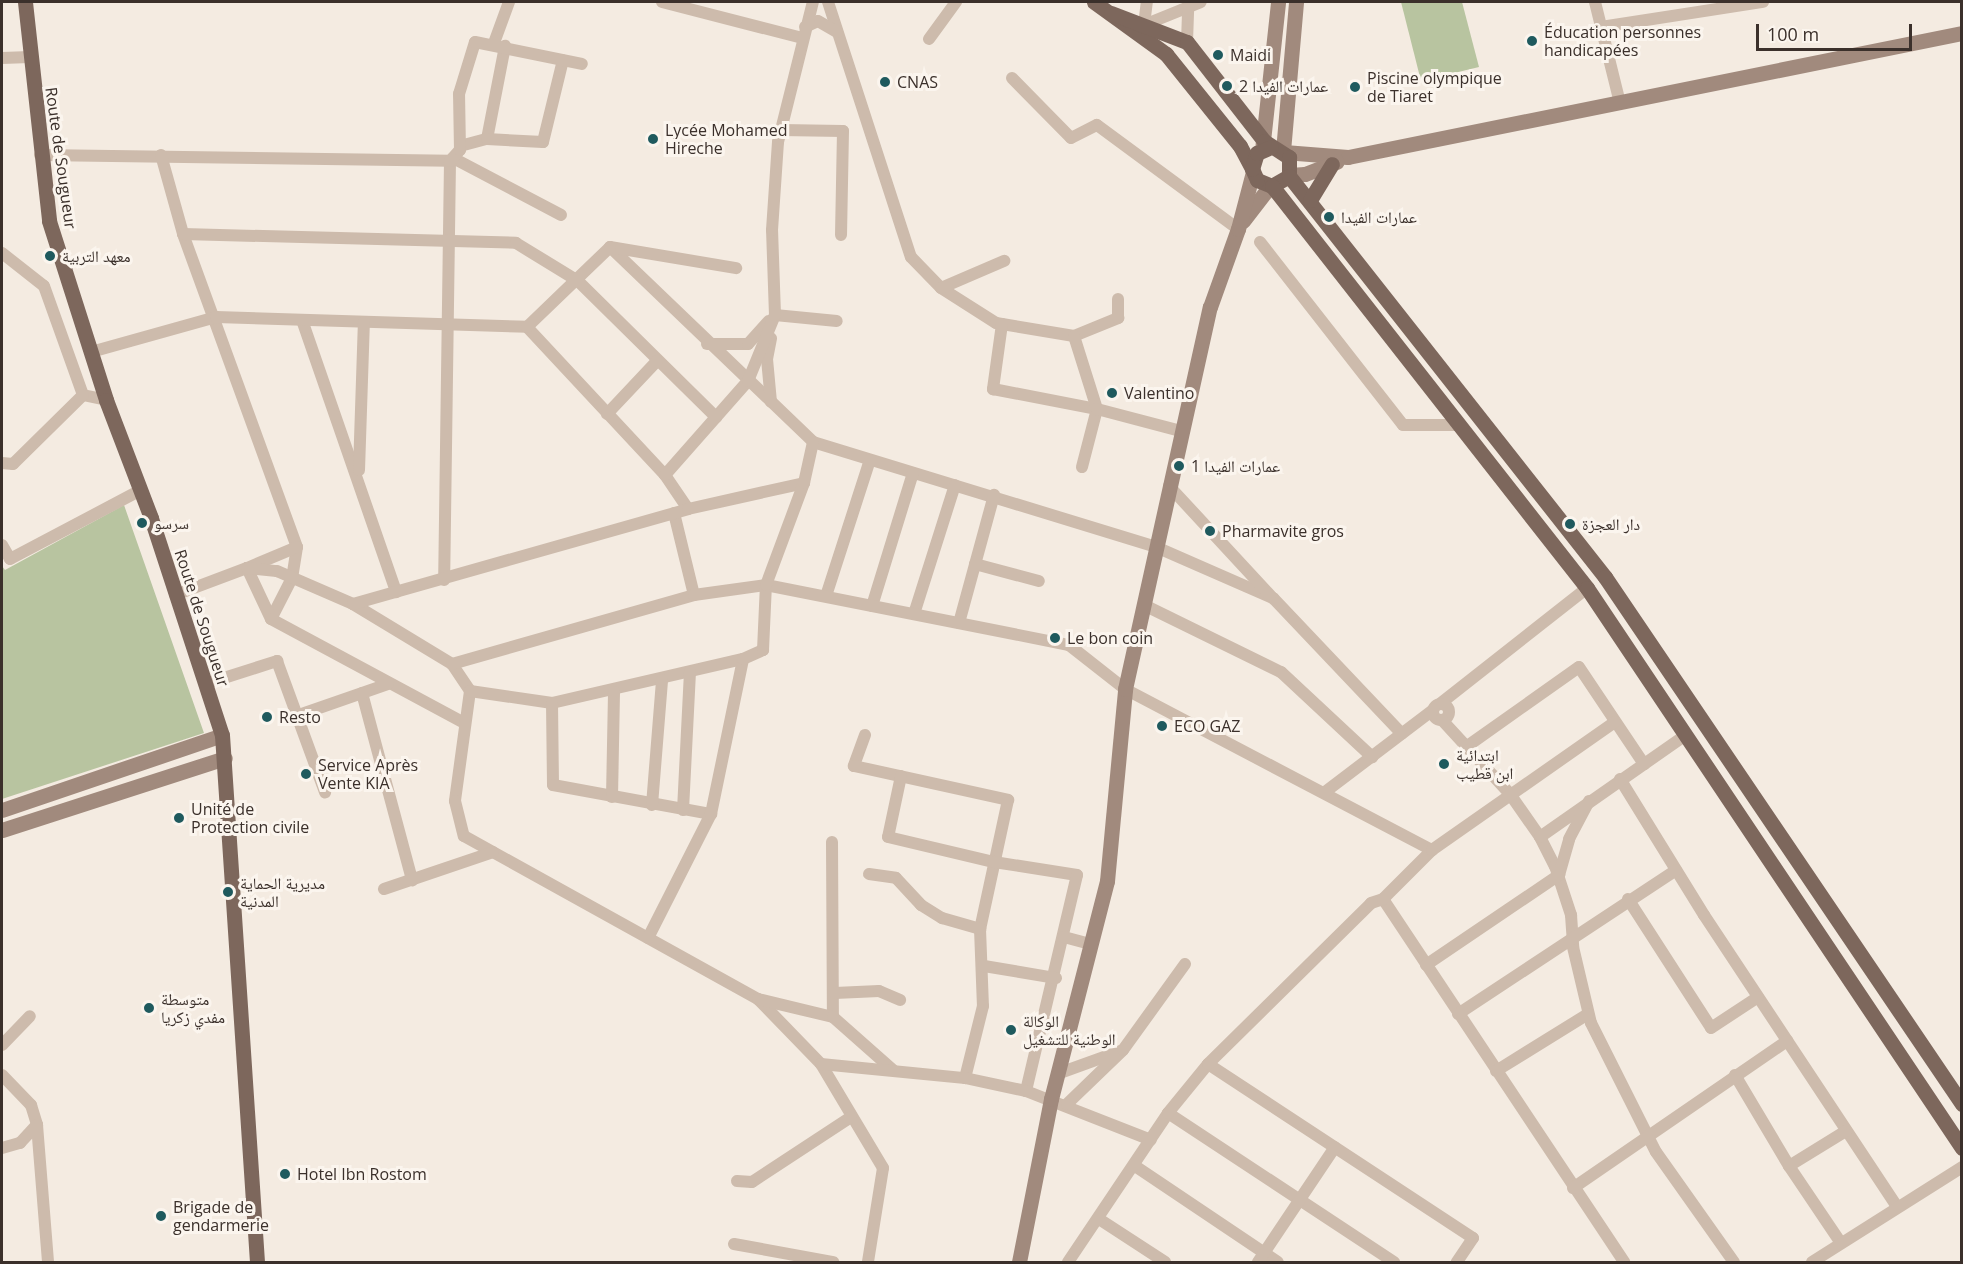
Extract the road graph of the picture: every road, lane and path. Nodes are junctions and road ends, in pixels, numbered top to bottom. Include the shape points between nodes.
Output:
1 (25, 2) edge
2 (508, 2) edge
3 (662, 2) edge
4 (813, 2) edge
5 (828, 2) edge
6 (956, 2) edge
7 (1094, 2) edge
8 (1147, 2) edge
9 (1201, 2) edge
10 (1278, 2) edge
11 (1296, 2) edge
12 (1595, 2) edge
13 (1763, 2) edge
14 (1188, 7) junction
15 (1111, 13) junction
16 (1144, 25) junction
17 (1601, 27) junction
18 (804, 32) junction
19 (837, 32) junction
20 (1962, 33) edge
21 (929, 39) dead end
22 (1187, 42) junction
23 (500, 45) junction
24 (30, 57) junction
25 (2, 58) edge
26 (563, 60) junction
27 (582, 64) dead end
28 (1012, 78) dead end
29 (1620, 103) junction
30 (781, 129) junction
31 (487, 139) junction
32 (459, 146) junction
33 (1273, 148) junction
34 (40, 155) junction
35 (161, 155) junction
36 (1348, 157) junction
37 (451, 159) junction
38 (1332, 164) junction
39 (1252, 170) junction
40 (1289, 176) junction
41 (1271, 186) junction
42 (1310, 201) junction
43 (561, 215) dead end
44 (1238, 229) junction
45 (183, 234) junction
46 (841, 235) dead end
47 (449, 240) junction
48 (1260, 242) dead end
49 (610, 248) junction
50 (2, 253) edge
51 (1004, 261) dead end
52 (736, 268) dead end
53 (578, 281) junction
54 (941, 288) junction
55 (1118, 299) dead end
56 (775, 315) junction
57 (216, 317) junction
58 (302, 320) junction
59 (837, 321) dead end
60 (364, 322) junction
61 (450, 324) junction
62 (1002, 324) junction
63 (526, 327) junction
64 (1074, 336) junction
65 (707, 344) junction
66 (91, 352) junction
67 (657, 361) junction
68 (748, 381) junction
69 (83, 395) junction
70 (106, 400) junction
71 (771, 402) junction
72 (1097, 410) junction
73 (607, 414) junction
74 (716, 417) junction
75 (1456, 425) junction
76 (1181, 431) junction
77 (813, 442) junction
78 (870, 460) junction
79 (2, 463) edge
80 (1082, 467) dead end
81 (913, 473) junction
82 (665, 475) junction
83 (359, 477) junction
84 (804, 483) junction
85 (955, 485) junction
86 (1169, 486) junction
87 (139, 491) junction
88 (994, 495) junction
89 (688, 508) junction
90 (674, 513) junction
91 (2, 545) edge
92 (297, 547) junction
93 (1156, 547) junction
94 (975, 564) junction
95 (247, 568) junction
96 (292, 578) junction
97 (444, 580) junction
98 (1039, 581) dead end
99 (766, 585) junction
100 (1587, 588) junction
101 (396, 592) junction
102 (175, 595) junction
103 (694, 595) junction
104 (826, 596) junction
105 (1273, 598) junction
106 (353, 604) junction
107 (873, 606) junction
108 (1144, 606) junction
109 (914, 614) junction
110 (271, 620) junction
111 (959, 623) junction
112 (743, 658) junction
113 (452, 664) junction
114 (690, 672) junction
115 (662, 680) junction
116 (205, 684) junction
117 (388, 684) junction
118 (1125, 689) junction
119 (470, 691) junction
120 (614, 692) junction
121 (362, 693) junction
122 (552, 703) junction
123 (1437, 707) junction
124 (296, 716) junction
125 (1615, 722) junction
126 (464, 723) junction
127 (1402, 734) junction
128 (222, 735) junction
129 (864, 735) dead end
130 (1684, 735) junction
131 (1466, 747) junction
132 (1372, 757) junction
133 (225, 758) junction
134 (1644, 764) junction
135 (901, 776) junction
136 (1620, 779) junction
137 (325, 792) dead end
138 (1325, 792) junction
139 (1510, 794) junction
140 (612, 798) junction
141 (1589, 801) junction
142 (652, 805) junction
143 (2, 810) edge
144 (683, 810) junction
145 (711, 814) junction
146 (2, 830) edge
147 (1540, 837) junction
148 (832, 842) dead end
149 (1432, 850) junction
150 (493, 852) junction
151 (994, 862) junction
152 (1676, 870) junction
153 (869, 874) dead end
154 (1559, 875) junction
155 (412, 879) junction
156 (384, 889) dead end
157 (1383, 899) junction
158 (1628, 900) junction
159 (980, 929) junction
160 (1572, 936) junction
161 (1064, 937) junction
162 (648, 938) junction
163 (1091, 944) junction
164 (1185, 964) dead end
165 (1426, 965) junction
166 (984, 966) junction
167 (1056, 978) junction
168 (835, 993) junction
169 (1758, 997) junction
170 (758, 999) junction
171 (900, 1000) dead end
172 (1458, 1014) junction
173 (1588, 1014) junction
174 (30, 1016) dead end
175 (833, 1017) junction
176 (1787, 1041) junction
177 (2, 1046) edge
178 (1123, 1050) junction
179 (821, 1064) junction
180 (1208, 1064) junction
181 (893, 1070) junction
182 (1496, 1071) junction
183 (1057, 1074) junction
184 (2, 1075) edge
185 (1736, 1075) junction
186 (965, 1078) junction
187 (1026, 1091) junction
188 (1051, 1099) junction
189 (1067, 1104) junction
190 (1962, 1104) edge
191 (1168, 1113) junction
192 (851, 1117) junction
193 (37, 1125) junction
194 (1846, 1131) junction
195 (1646, 1135) junction
196 (1151, 1140) junction
197 (2, 1148) edge
198 (1335, 1148) junction
199 (1962, 1148) edge
200 (1135, 1166) junction
201 (1789, 1166) junction
202 (1962, 1167) edge
203 (737, 1181) dead end
204 (1573, 1188) junction
205 (1299, 1200) junction
206 (1897, 1207) junction
207 (1099, 1219) junction
208 (1842, 1243) junction
209 (734, 1244) dead end
210 (1261, 1258) edge
211 (48, 1263) edge
212 (257, 1263) edge
213 (833, 1263) edge
214 (868, 1263) edge
215 (1019, 1263) edge
216 (1068, 1263) edge
217 (1165, 1263) edge
218 (1278, 1263) edge
219 (1394, 1263) edge
220 (1457, 1263) edge
221 (1624, 1263) edge
222 (1734, 1263) edge
223 (1812, 1263) edge

1 - 24 main road, Route de Sougueur
2 - 23 street
3 - 18 street
4 - 18 street
5 - 19 street
6 - 21 street
7 - 15 main road
8 - 16 street
9 - 14 street
10 - 33 main road
11 - 33 main road
12 - 17 street
13 - 17 street
14 - 16 street
14 - 22 street
15 - 16 main road
15 - 39 main road via 1166,54 1240,146
16 - 22 main road
17 - 29 street
18 - 19 street via 818,21
18 - 30 street
19 - 54 street via 911,257
20 - 29 main road
22 - 33 main road
23 - 26 street
23 - 31 street
23 - 32 street via 481,40 471,47 459,94
24 - 25 street
24 - 34 main road, Route de Sougueur
26 - 27 street
26 - 31 street via 543,142
28 - 44 street via 1071,138 1097,125
29 - 36 main road
30 - 46 street via 843,131
30 - 56 street via 772,230
31 - 32 street
32 - 37 street
33 - 36 main road
33 - 39 main road via 1254,158
33 - 40 main road via 1291,163
34 - 35 street
34 - 66 main road, Route de Sougueur via 50,221
35 - 37 street
35 - 45 street
36 - 38 main road
37 - 43 street
37 - 47 street
38 - 40 main road
38 - 42 main road
39 - 41 main road via 1257,180
39 - 44 main road
40 - 41 main road
40 - 42 main road
41 - 44 main road
41 - 75 main road
42 - 190 main road via 1605,577
44 - 76 main road via 1210,307
45 - 47 street
45 - 57 street
47 - 53 street via 516,243
47 - 61 street
48 - 75 street via 1403,425
49 - 52 street
49 - 53 street
49 - 65 street
50 - 69 street via 44,286
51 - 54 street
53 - 63 street
53 - 67 street
54 - 62 street
55 - 64 street via 1118,318
56 - 59 street
56 - 65 street via 748,344
56 - 68 street
56 - 71 street via 767,359
57 - 58 street
57 - 66 street
57 - 92 street
58 - 60 street
58 - 83 street
60 - 61 street
60 - 83 street
61 - 63 street
61 - 97 street
62 - 64 street
62 - 72 street via 993,389
63 - 73 street
64 - 72 street
65 - 68 street
66 - 70 main road, Route de Sougueur
67 - 73 street
67 - 74 street
68 - 71 street
68 - 74 street
69 - 70 street
69 - 79 street via 13,464
70 - 87 main road, Route de Sougueur
71 - 77 street
72 - 76 street
72 - 80 street
73 - 82 street
74 - 82 street
75 - 100 main road
76 - 86 main road
77 - 78 street
77 - 84 street
78 - 81 street
78 - 104 street
81 - 85 street
81 - 107 street
82 - 89 street
83 - 101 street
84 - 89 street
84 - 99 street
85 - 88 street
85 - 109 street
86 - 93 main road
86 - 105 street
87 - 91 street via 10,559
87 - 102 main road, Route de Sougueur
88 - 93 street
88 - 94 street
89 - 90 street
90 - 97 street
90 - 103 street
92 - 95 street
92 - 96 street
93 - 105 street
93 - 108 main road
94 - 98 street
94 - 111 street
95 - 96 street via 277,571
95 - 102 street
95 - 110 street
96 - 106 street
96 - 110 street
97 - 101 street
99 - 103 street
99 - 104 street
99 - 112 street via 763,650
100 - 123 street
100 - 130 main road
101 - 106 street
102 - 116 main road, Route de Sougueur
103 - 113 street
104 - 107 street
105 - 127 street
106 - 113 street
107 - 109 street
108 - 118 main road
108 - 132 street via 1281,672
109 - 111 street
110 - 117 street
111 - 118 street via 1069,645
112 - 114 street
112 - 145 street
113 - 119 street
114 - 115 street
114 - 144 street
115 - 120 street
115 - 142 street
116 - 124 street via 276,661
116 - 128 main road, Route de Sougueur
117 - 121 street
117 - 126 street
118 - 138 street
118 - 163 main road via 1107,881
119 - 122 street
119 - 126 street
120 - 122 street
120 - 140 street
121 - 124 street
121 - 155 street
122 - 140 street via 553,785
123 - 127 street
123 - 131 street via 1435,717
124 - 137 street
125 - 131 street via 1579,667
125 - 134 street
125 - 139 street
126 - 150 street via 455,801 464,836
127 - 132 street
128 - 133 main road, Route de Sougueur
128 - 143 main road
129 - 135 street via 854,766
130 - 134 street
130 - 199 main road
131 - 139 street
132 - 138 street
133 - 146 main road
133 - 212 main road, Route de Sougueur
134 - 136 street
135 - 151 street via 888,837
135 - 151 street via 1008,800
136 - 141 street
136 - 152 street
138 - 149 street
139 - 147 street
139 - 149 street
140 - 142 street
141 - 147 street
141 - 154 street via 1569,839
142 - 144 street
144 - 145 street
145 - 162 street
147 - 154 street
148 - 168 street
149 - 157 street
150 - 155 street
150 - 162 street
151 - 159 street
151 - 161 street via 1077,874
152 - 158 street
152 - 169 street
153 - 159 street via 896,878 921,905 942,918
154 - 160 street via 1571,915
154 - 165 street
155 - 156 street
157 - 165 street
157 - 180 street via 1371,903
158 - 160 street
158 - 169 street via 1711,1028
159 - 166 street
160 - 172 street
160 - 173 street
161 - 163 street
161 - 167 street
162 - 170 street
163 - 183 main road
164 - 178 street
165 - 172 street
166 - 167 street
166 - 186 street via 983,1006
167 - 187 street
168 - 171 street via 879,991
168 - 175 street
169 - 176 street
170 - 175 street
170 - 179 street
172 - 182 street
173 - 182 street
173 - 195 street
174 - 177 street
175 - 181 street
176 - 185 street
176 - 194 street
178 - 183 street
178 - 189 street
179 - 181 street
179 - 192 street
180 - 191 street
180 - 198 street
181 - 186 street
182 - 204 street
183 - 188 main road
184 - 193 street via 31,1105
185 - 195 street
185 - 201 street
186 - 187 street
187 - 188 street
188 - 189 street
188 - 215 main road
189 - 196 street
191 - 196 street
191 - 205 street
192 - 203 street via 752,1182
192 - 214 street via 883,1168
193 - 197 street via 20,1143
193 - 211 street
194 - 201 street
194 - 206 street
195 - 204 street
195 - 222 street
196 - 200 street
198 - 205 street
198 - 220 street via 1473,1238
200 - 207 street
200 - 210 street
201 - 208 street
202 - 206 street
204 - 221 street
205 - 210 street
205 - 219 street
206 - 208 street
207 - 216 street
207 - 217 street
208 - 223 street
209 - 213 street
210 - 218 street

